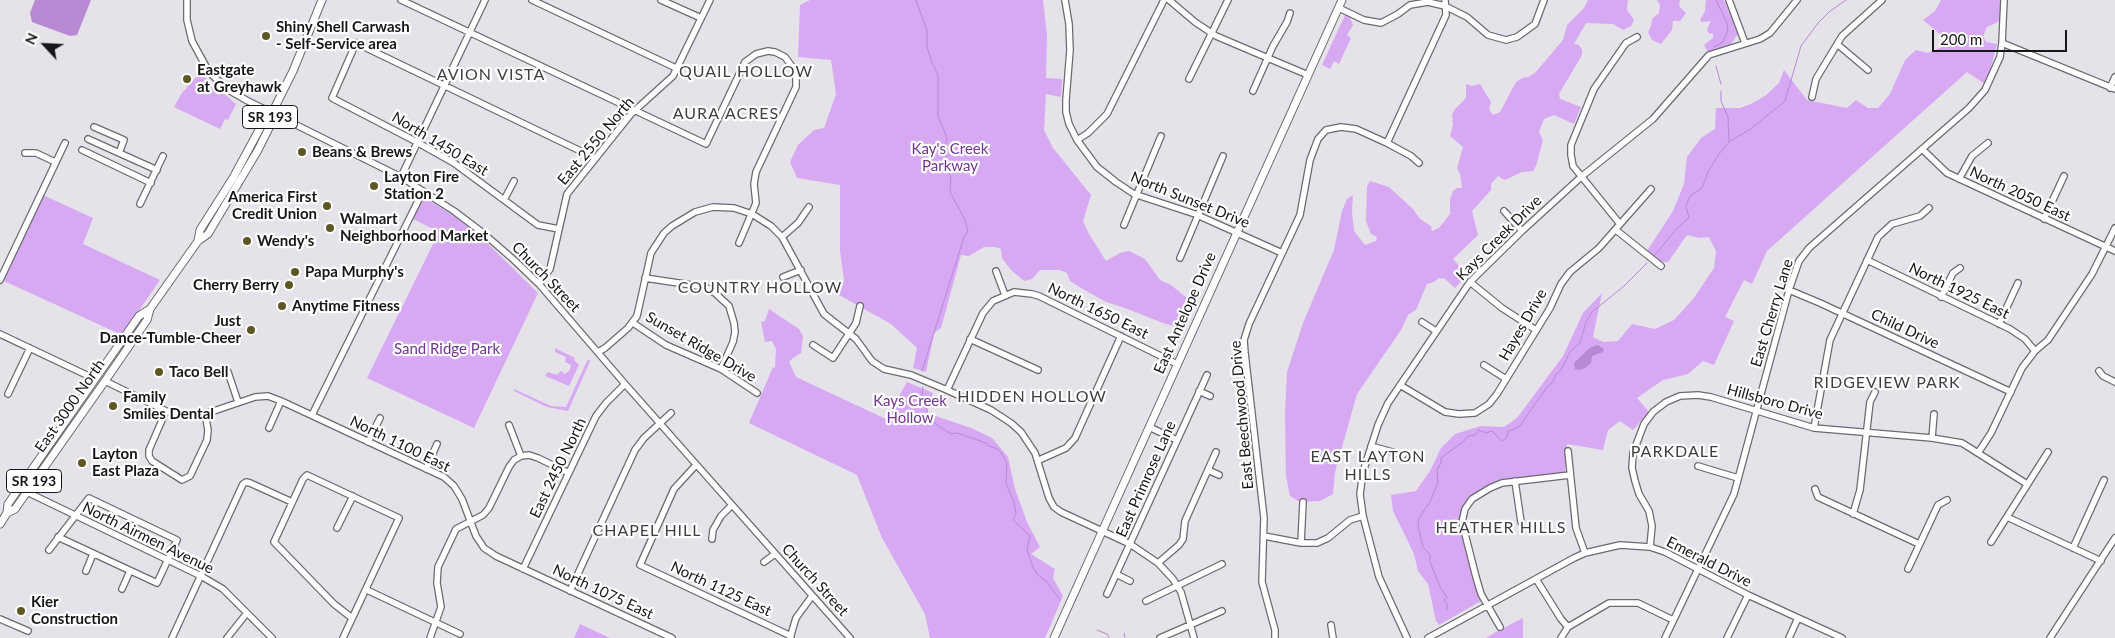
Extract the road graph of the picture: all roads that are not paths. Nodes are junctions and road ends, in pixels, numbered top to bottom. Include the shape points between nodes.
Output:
1 (187, 0) edge
2 (322, 0) edge
3 (401, 0) edge
4 (485, 0) edge
5 (532, 0) edge
6 (661, 0) edge
7 (710, 0) edge
8 (1065, 0) edge
9 (1164, 0) edge
10 (1169, 0) edge
11 (1228, 0) edge
12 (1342, 0) edge
13 (1544, 0) edge
14 (1729, 0) edge
15 (1797, 0) edge
16 (1882, 0) edge
17 (2004, 0) edge
18 (1445, 3) edge
19 (1339, 8) junction
20 (1290, 12) dead end
21 (701, 18) junction
22 (470, 32) junction
23 (1212, 33) junction
24 (1637, 37) dead end
25 (1745, 43) junction
26 (2002, 43) junction
27 (1837, 44) junction
28 (1268, 57) junction
29 (678, 69) junction
30 (1868, 70) dead end
31 (1308, 75) junction
32 (2115, 77) edge
33 (1189, 80) dead end
34 (445, 86) junction
35 (2112, 89) edge
36 (1253, 91) dead end
37 (1812, 97) dead end
38 (635, 110) junction
39 (272, 115) junction
40 (94, 127) dead end
41 (1161, 136) dead end
42 (88, 139) dead end
43 (1077, 140) junction
44 (418, 142) junction
45 (1387, 142) junction
46 (65, 143) dead end
47 (1988, 143) dead end
48 (1922, 149) junction
49 (82, 150) dead end
50 (25, 153) dead end
51 (119, 153) junction
52 (163, 156) dead end
53 (1223, 156) dead end
54 (595, 158) junction
55 (56, 162) junction
56 (1419, 163) dead end
57 (157, 170) junction
58 (2064, 176) dead end
59 (401, 177) junction
60 (1581, 177) junction
61 (1959, 179) junction
62 (514, 181) dead end
63 (151, 183) junction
64 (1651, 189) dead end
65 (423, 191) junction
66 (1137, 195) junction
67 (504, 200) junction
68 (140, 204) dead end
69 (809, 207) dead end
70 (1929, 208) dead end
71 (1504, 211) dead end
72 (752, 214) junction
73 (1199, 215) junction
74 (2044, 219) junction
75 (1620, 224) junction
76 (1124, 225) dead end
77 (2115, 228) edge
78 (559, 229) junction
79 (1616, 230) junction
80 (1522, 231) junction
81 (1237, 232) junction
82 (782, 237) junction
83 (739, 243) dead end
84 (2106, 247) junction
85 (2115, 251) edge
86 (1282, 253) junction
87 (1180, 258) dead end
88 (1867, 260) junction
89 (1661, 266) dead end
90 (1960, 268) dead end
91 (801, 270) junction
92 (996, 271) dead end
93 (783, 277) dead end
94 (645, 278) junction
95 (0, 280) edge
96 (1470, 282) junction
97 (2018, 283) dead end
98 (539, 284) junction
99 (1789, 290) junction
100 (1004, 296) junction
101 (1941, 297) junction
102 (860, 306) dead end
103 (147, 311) junction
104 (1842, 313) junction
105 (634, 322) junction
106 (1422, 322) dead end
107 (1999, 324) junction
108 (1436, 330) junction
109 (1536, 330) junction
110 (0, 334) edge
111 (850, 334) junction
112 (1121, 336) junction
113 (970, 339) junction
114 (813, 344) dead end
115 (30, 348) junction
116 (2036, 351) junction
117 (598, 352) junction
118 (1177, 364) junction
119 (1484, 365) dead end
120 (721, 369) junction
121 (1038, 370) dead end
122 (2099, 371) dead end
123 (228, 372) dead end
124 (1207, 375) dead end
125 (95, 379) junction
126 (1506, 379) junction
127 (105, 381) junction
128 (2115, 382) edge
129 (625, 384) junction
130 (1400, 385) junction
131 (947, 390) junction
132 (1199, 391) junction
133 (1875, 392) dead end
134 (2011, 392) junction
135 (757, 393) dead end
136 (8, 394) dead end
137 (1210, 396) dead end
138 (281, 401) junction
139 (238, 402) junction
140 (166, 411) junction
141 (1756, 412) junction
142 (671, 413) dead end
143 (205, 414) junction
144 (1934, 414) dead end
145 (312, 415) junction
146 (380, 418) dead end
147 (659, 423) junction
148 (509, 425) dead end
149 (1149, 427) junction
150 (269, 428) dead end
151 (1814, 428) junction
152 (1867, 432) junction
153 (1932, 438) junction
154 (1177, 440) junction
155 (368, 442) junction
156 (437, 444) dead end
157 (1371, 446) junction
158 (1568, 451) dead end
159 (1216, 452) dead end
160 (2048, 452) dead end
161 (1978, 453) junction
162 (53, 454) junction
163 (1403, 455) dead end
164 (521, 456) junction
165 (1039, 460) junction
166 (696, 465) junction
167 (1698, 466) dead end
168 (426, 469) junction
169 (1208, 470) junction
170 (569, 473) junction
171 (1219, 475) dead end
172 (1570, 476) junction
173 (1738, 478) junction
174 (2104, 480) dead end
175 (1515, 481) junction
176 (2027, 484) junction
177 (1815, 489) dead end
178 (27, 492) junction
179 (353, 496) junction
180 (1947, 500) dead end
181 (292, 502) junction
182 (1303, 502) dead end
183 (732, 505) junction
184 (7, 513) junction
185 (1853, 514) junction
186 (75, 516) junction
187 (1363, 516) junction
188 (2007, 517) junction
189 (469, 521) junction
190 (1521, 522) dead end
191 (0, 524) edge
192 (337, 528) dead end
193 (1102, 531) junction
194 (1264, 536) junction
195 (58, 538) junction
196 (2115, 538) edge
197 (712, 539) dead end
198 (1991, 542) dead end
199 (1302, 543) junction
200 (1130, 544) junction
201 (1919, 544) junction
202 (1650, 547) junction
203 (2073, 548) junction
204 (49, 550) dead end
205 (1585, 553) junction
206 (93, 554) junction
207 (775, 554) junction
208 (168, 560) junction
209 (2101, 561) junction
210 (764, 562) dead end
211 (1158, 563) junction
212 (1222, 564) dead end
213 (523, 569) junction
214 (1908, 569) dead end
215 (1698, 570) junction
216 (86, 571) dead end
217 (130, 571) junction
218 (1116, 574) junction
219 (201, 576) junction
220 (1536, 579) junction
221 (1130, 581) dead end
222 (1178, 586) junction
223 (122, 588) dead end
224 (366, 590) junction
225 (570, 591) junction
226 (1107, 594) dead end
227 (1748, 595) junction
228 (812, 596) junction
229 (1146, 601) dead end
230 (1487, 605) junction
231 (1222, 611) dead end
232 (247, 613) junction
233 (352, 618) junction
234 (1798, 618) junction
235 (0, 619) edge
236 (1673, 620) junction
237 (437, 623) junction
238 (1191, 625) junction
239 (1331, 625) dead end
240 (1500, 627) dead end
241 (1568, 627) junction
242 (28, 631) dead end
243 (460, 634) dead end
244 (791, 637) edge
245 (172, 638) edge
246 (227, 638) edge
247 (272, 638) edge
248 (343, 638) edge
249 (430, 638) edge
250 (672, 638) edge
251 (850, 638) edge
252 (1054, 638) edge
253 (1160, 638) edge
254 (1194, 638) edge
255 (1276, 638) edge
256 (1333, 638) edge
257 (1407, 638) edge
258 (1428, 638) edge
259 (1561, 638) edge
260 (1665, 638) edge
261 (1727, 638) edge
262 (1789, 638) edge
263 (1842, 638) edge
264 (2050, 638) edge

1 - 39 street, Church Street via 192,41 209,72 227,89
2 - 39 main road, East 3000 North / SR 193
3 - 22 street
4 - 22 street
5 - 29 street
6 - 21 street
7 - 21 street, East 2550 North
8 - 43 street, North Sunset Drive via 1070,50 1066,112
9 - 43 street via 1107,114
10 - 23 street
11 - 23 street
12 - 19 main road, East Antelope Drive
13 - 18 street via 1535,24 1517,38 1506,40 1488,35
14 - 25 street
15 - 25 street, Kays Creek Drive via 1770,33
16 - 27 street
17 - 26 street, East Cherry Lane
18 - 19 street via 1410,5 1381,22 1364,20
18 - 45 street via 1446,14
19 - 31 main road, East Antelope Drive
20 - 28 street
21 - 29 street, East 2550 North
22 - 34 street
22 - 38 street
23 - 28 street
23 - 33 street
24 - 60 street via 1626,43 1594,89 1571,145 1573,166
25 - 60 street, Kays Creek Drive via 1709,55 1653,119
26 - 35 street
26 - 48 street, East Cherry Lane via 1996,69 1985,90
27 - 30 street
27 - 37 street via 1816,79
28 - 31 street
28 - 36 street
29 - 38 street, East 2550 North
31 - 81 main road, East Antelope Drive
32 - 35 street
34 - 44 street
34 - 44 street, North 1450 East via 356,43 332,98
34 - 54 street
38 - 54 street, East 2550 North
38 - 72 street via 706,144 745,62 768,51 789,61 796,72 796,87 756,172 756,203
39 - 59 street, Church Street
39 - 103 main road, East 3000 North / SR 193 via 272,122 208,234 198,241
40 - 51 street via 124,140
41 - 66 street
42 - 51 street
43 - 66 street, North Sunset Drive via 1097,166
44 - 59 street
44 - 67 street, North 1450 East
45 - 56 street
45 - 86 street, East Beechwood Drive via 1356,129 1326,130 1318,139 1307,172 1300,215
46 - 55 street
47 - 61 street via 1972,156
48 - 61 street, North 2050 East via 1940,168
48 - 99 street, East Cherry Lane via 1803,254
49 - 63 street
50 - 55 street via 36,153
51 - 57 street
52 - 57 street
53 - 73 street
54 - 78 street, East 2550 North via 567,194
55 - 95 street
57 - 63 street
58 - 74 street
59 - 65 street, Church Street
60 - 75 street
60 - 80 street, Kays Creek Drive
61 - 74 street, North 2050 East
62 - 67 street
63 - 68 street
64 - 75 street, Hayes Drive
65 - 98 street, Church Street via 484,233
65 - 145 street
66 - 73 street, North Sunset Drive
66 - 76 street
67 - 78 street, North 1450 East via 538,225
69 - 82 street via 798,223
70 - 88 street via 1920,216 1884,229
71 - 80 street
72 - 82 street
72 - 83 street
72 - 94 street via 734,208 713,207 688,216 672,226 657,242
73 - 81 street, North Sunset Drive
73 - 87 street
74 - 84 street, North 2050 East
75 - 79 street, Hayes Drive
77 - 84 street
78 - 98 street, East 2550 North via 550,269
79 - 89 street
79 - 109 street, Hayes Drive via 1560,284
80 - 96 street, Kays Creek Drive
81 - 86 street, North Sunset Drive
81 - 118 main road, East Antelope Drive
82 - 91 street
84 - 85 street, North 2050 East
84 - 116 street via 2048,340
86 - 194 street, East Beechwood Drive via 1244,340
88 - 101 street, North 1925 East
88 - 104 street
90 - 101 street via 1953,273
91 - 93 street
91 - 111 street via 824,314
92 - 100 street
94 - 105 street
94 - 120 street via 705,287 729,306 735,332
96 - 108 street, Kays Creek Drive
96 - 109 street
97 - 107 street
98 - 117 street, Church Street
99 - 104 street, Child Drive
99 - 141 street, East Cherry Lane
100 - 112 street, North 1650 East via 1014,292 1032,294
100 - 113 street via 988,306
101 - 107 street, North 1925 East
102 - 111 street
103 - 125 main road, East 3000 North / SR 193 via 139,316
103 - 127 main road, East 3000 North / SR 193 via 147,320
104 - 134 street, Child Drive
104 - 151 street via 1830,340
105 - 117 street
105 - 120 street, Sunset Ridge Drive via 666,345
106 - 108 street
107 - 116 street, North 1925 East via 2025,339
108 - 130 street, Kays Creek Drive
109 - 126 street, Hayes Drive
110 - 115 street
111 - 114 street via 834,358
111 - 131 street via 878,366 911,374
112 - 118 street, North 1650 East
112 - 165 street via 1075,438 1066,448
113 - 121 street
113 - 131 street
115 - 125 street
115 - 136 street
116 - 134 street via 2022,368
117 - 129 street, Church Street
118 - 149 main road, East Antelope Drive
119 - 126 street
120 - 135 street, Sunset Ridge Drive
122 - 128 street
123 - 139 street
124 - 132 street, East Primrose Lane
125 - 162 main road via 95,387 56,444
125 - 184 main road, East 3000 North / SR 193 via 8,504
126 - 130 street, Hayes Drive via 1489,404 1475,413 1459,414 1438,409
127 - 140 street, North 1100 East
127 - 162 main road, East 3000 North / SR 193
129 - 147 street, Church Street
129 - 170 street, East 2450 North via 596,416
130 - 157 street, Kays Creek Drive via 1381,418
131 - 165 street via 1011,423
132 - 137 street
132 - 154 street, East Primrose Lane
133 - 152 street via 1870,402
134 - 161 street
138 - 139 street, North 1100 East via 268,396
138 - 145 street, North 1100 East
138 - 150 street
139 - 143 street, North 1100 East
140 - 143 street, North 1100 East via 185,416
140 - 143 street via 149,456 179,479 186,480 207,440
141 - 151 street, Hillsboro Drive
141 - 173 street, East Cherry Lane
141 - 202 street, Hillsboro Drive via 1711,396 1698,395 1680,396 1653,412 1636,440 1632,468 1639,494 1649,511 1652,526
142 - 147 street
144 - 153 street
145 - 155 street, North 1100 East
146 - 155 street
147 - 166 street, Church Street
147 - 225 street via 635,450
148 - 164 street
149 - 154 street
149 - 193 main road, East Antelope Drive
151 - 152 street, Hillsboro Drive
152 - 153 street, Hillsboro Drive
152 - 185 street via 1860,490
153 - 161 street, Hillsboro Drive via 1962,443
154 - 200 street, East Primrose Lane
155 - 168 street, North 1100 East
156 - 168 street
157 - 163 street
157 - 187 street, Kays Creek Drive via 1360,494
158 - 172 street
159 - 169 street
160 - 176 street
161 - 176 street, Hillsboro Drive
162 - 178 main road, East 3000 North / SR 193
164 - 170 street via 538,458
164 - 189 street via 509,467 483,516
165 - 193 street via 1054,507
166 - 183 street, Church Street
166 - 244 street, North 1125 East via 674,489 640,565
167 - 173 street
168 - 189 street, North 1100 East via 444,477 454,486
169 - 171 street
169 - 211 street via 1185,522 1183,539
170 - 213 street, East 2450 North
172 - 175 street
172 - 205 street via 1576,528
173 - 215 street, East Cherry Lane via 1724,517
174 - 203 street
175 - 190 street
175 - 230 street via 1490,488 1472,500 1465,509 1462,522
176 - 188 street
177 - 185 street via 1818,497
178 - 184 main road, East 3000 North / SR 193 via 15,509
178 - 186 street, North Airmen Avenue
179 - 181 street via 305,476
179 - 192 street
179 - 224 street via 399,518
180 - 201 street via 1938,505
181 - 219 street via 246,482
181 - 233 street via 274,542 334,604
182 - 199 street
183 - 197 street via 720,516
183 - 207 street, Church Street
184 - 191 main road, East 3000 North / SR 193
185 - 201 street
186 - 195 street
186 - 208 street, North Airmen Avenue
186 - 208 street via 89,498 177,540
187 - 199 street via 1350,520 1317,543
187 - 257 street, Kays Creek Drive via 1379,577
188 - 198 street
188 - 203 street
189 - 213 street, North 1100 East via 484,548
189 - 237 street via 456,529 441,558 437,574 441,607
193 - 200 street
193 - 252 main road, East Antelope Drive
194 - 199 street
194 - 255 street, East Beechwood Drive via 1262,582
195 - 204 street
195 - 206 street
196 - 209 street
200 - 211 street
200 - 218 street, East Primrose Lane
201 - 214 street
202 - 205 street, Emerald Drive via 1620,545
202 - 215 street, Emerald Drive
203 - 209 street
205 - 220 street, Emerald Drive
206 - 216 street
206 - 217 street
207 - 210 street
207 - 228 street, Church Street
208 - 217 street via 157,583
208 - 219 street, North Airmen Avenue
209 - 264 street
211 - 222 street
212 - 222 street
213 - 225 street, North 1075 East
215 - 227 street, Emerald Drive
215 - 236 street, East Cherry Lane
217 - 223 street
218 - 221 street
218 - 226 street, East Primrose Lane
219 - 232 street, North Airmen Avenue via 223,589
219 - 245 street
220 - 230 street, Emerald Drive
220 - 241 street
222 - 229 street
222 - 238 street
224 - 233 street
224 - 237 street
225 - 250 street, North 1075 East
227 - 234 street, Emerald Drive
227 - 261 street
228 - 244 street via 796,618
228 - 251 street, Church Street
230 - 240 street
230 - 258 street, Emerald Drive
231 - 238 street
232 - 246 street
232 - 247 street, North Airmen Avenue
233 - 248 street
234 - 262 street
234 - 263 street, Emerald Drive
235 - 242 street
236 - 241 street via 1638,603 1608,603
236 - 260 street, East Cherry Lane
237 - 243 street
237 - 249 street
238 - 253 street
238 - 254 street
239 - 256 street
241 - 259 street

